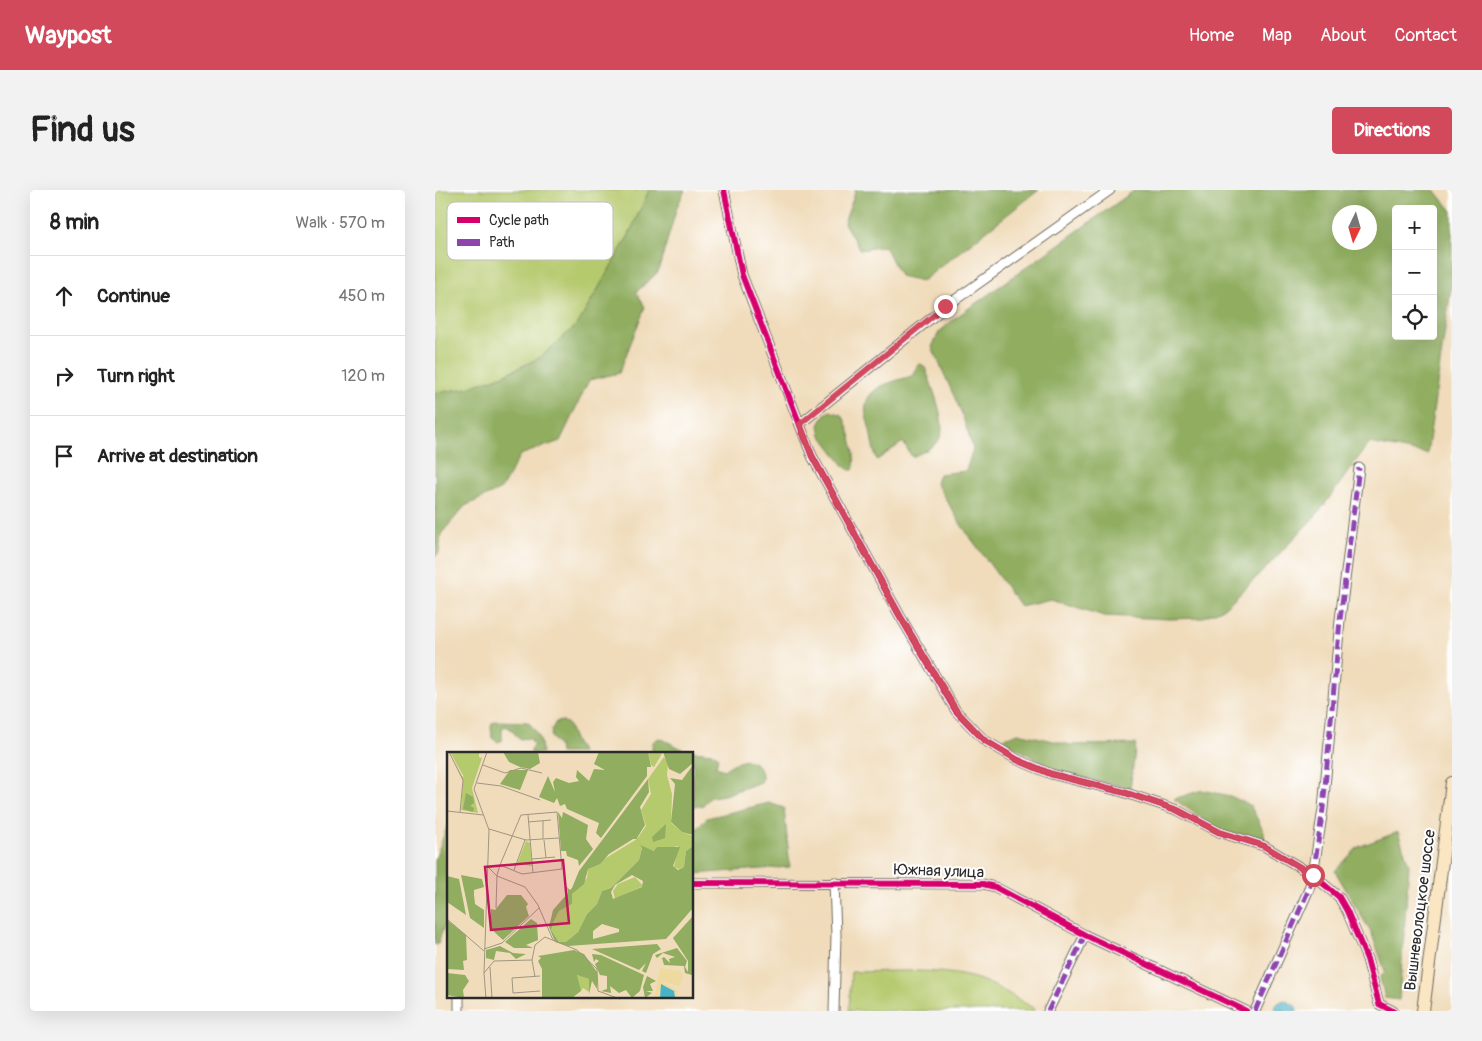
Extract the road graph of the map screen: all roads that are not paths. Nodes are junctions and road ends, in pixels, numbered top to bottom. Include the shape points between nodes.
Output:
1 (724, 190) edge
2 (1110, 190) edge
3 (800, 424) junction
4 (1359, 468) dead end
5 (1452, 783) edge
6 (1313, 875) junction
7 (834, 882) junction
8 (694, 883) edge
9 (1085, 935) junction
10 (459, 998) edge
11 (459, 1011) edge
12 (834, 1011) edge
13 (1048, 1011) edge
14 (1246, 1011) edge
15 (1255, 1011) edge
16 (1393, 1011) edge
17 (1423, 1011) edge

1 - 3 street via 742,275
2 - 3 street via 945,306
3 - 6 street via 812,456 900,616 956,710 984,740 1017,760 1051,774 1177,810 1219,832 1264,846
4 - 6 street via 1340,620 1323,810
5 - 17 main road, Вышневолоцкое шоссе
6 - 15 street
6 - 16 street via 1331,888 1343,904 1367,959 1376,998 1379,1004
7 - 8 street, Южная улица
7 - 9 street, Южная улица via 983,884
7 - 12 street
9 - 13 street
9 - 14 street, Южная улица
10 - 11 street

